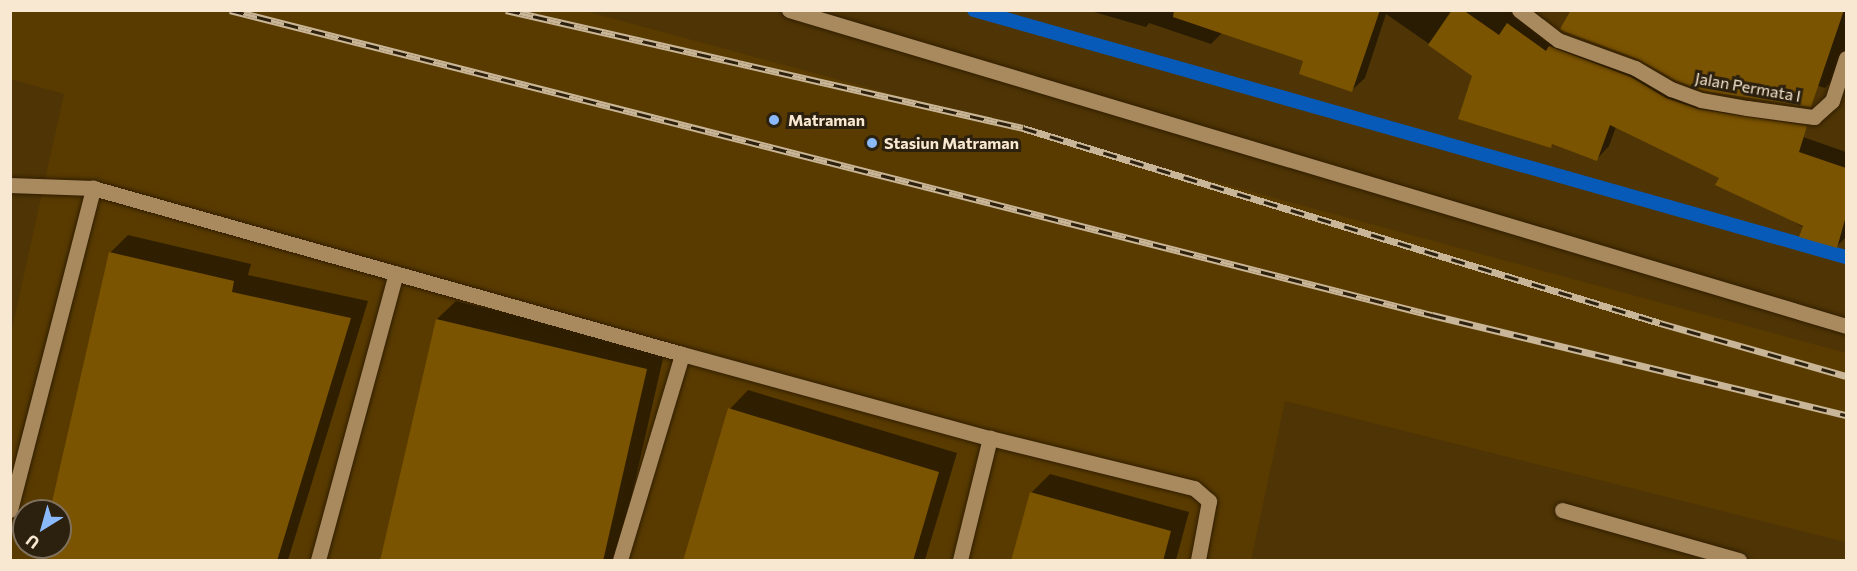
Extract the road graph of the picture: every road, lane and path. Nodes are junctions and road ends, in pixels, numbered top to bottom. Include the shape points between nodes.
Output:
1 (789, 10) edge
2 (1518, 10) edge
3 (1846, 58) edge
4 (10, 185) edge
5 (93, 188) junction
6 (396, 273) junction
7 (1846, 326) edge
8 (682, 354) junction
9 (990, 438) junction
10 (10, 510) edge
11 (1562, 510) dead end
12 (318, 561) edge
13 (620, 561) edge
14 (960, 561) edge
15 (1198, 561) edge
16 (1739, 561) edge

1 - 7 street
2 - 3 street, Jalan Permata I via 1558,40 1635,68 1701,100 1747,108 1814,117 1832,101
4 - 5 street
5 - 6 street
5 - 10 street
6 - 8 street
6 - 12 street
8 - 9 street
8 - 13 street
9 - 14 street
9 - 15 street via 1194,488 1209,501
11 - 16 street

